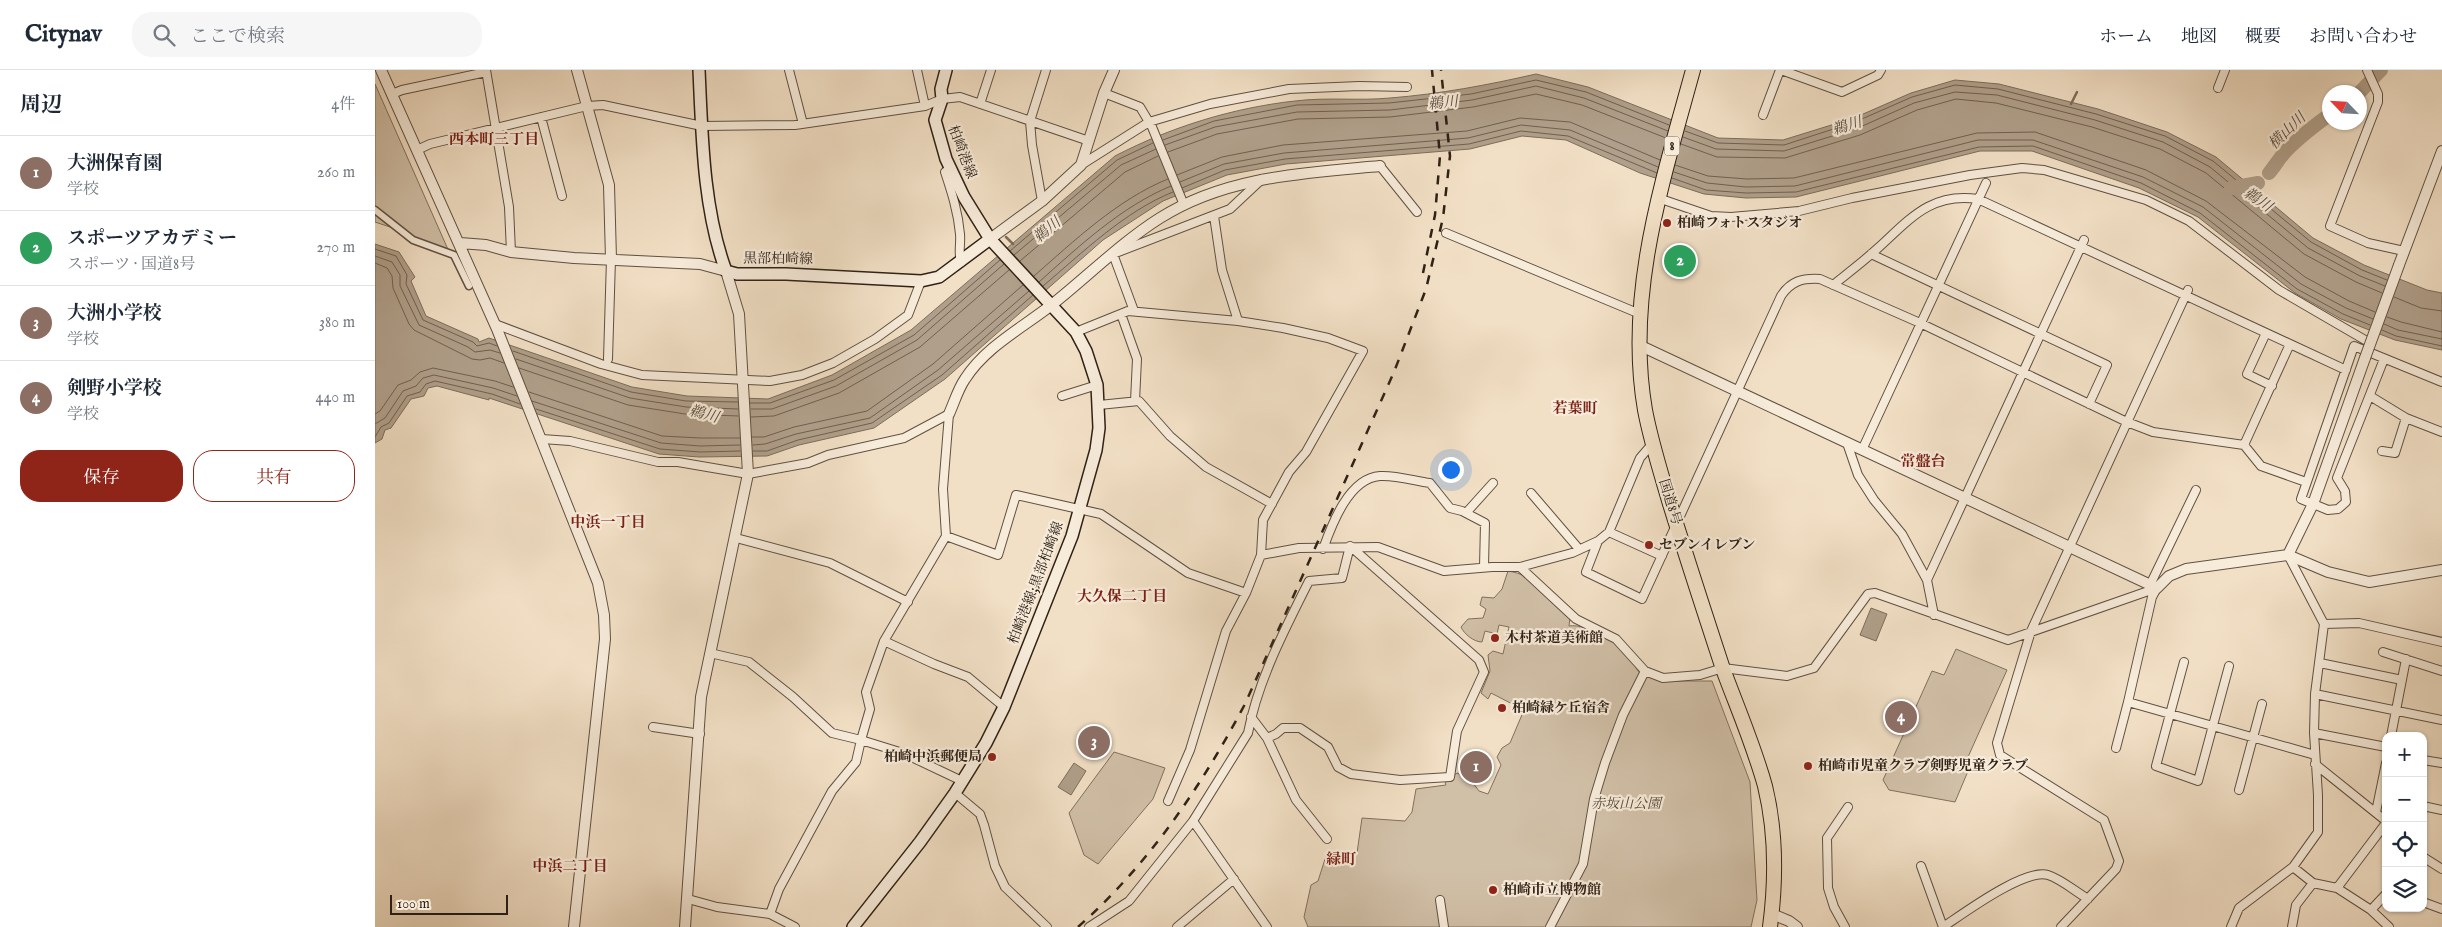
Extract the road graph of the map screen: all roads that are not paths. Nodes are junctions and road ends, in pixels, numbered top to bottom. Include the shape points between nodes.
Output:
1 (381, 70) edge
2 (577, 70) edge
3 (699, 70) edge
4 (789, 70) edge
5 (917, 70) edge
6 (946, 70) edge
7 (991, 70) edge
8 (1047, 70) edge
9 (1115, 70) edge
10 (1693, 70) edge
11 (1781, 70) edge
12 (1881, 70) edge
13 (2225, 70) edge
14 (486, 71) edge
15 (2368, 71) edge
16 (1407, 87) dead end
17 (2218, 88) dead end
18 (1104, 93) junction
19 (392, 94) junction
20 (943, 99) junction
21 (980, 104) junction
22 (587, 106) junction
23 (925, 106) junction
24 (1763, 115) dead end
25 (541, 117) junction
26 (1030, 121) junction
27 (803, 124) junction
28 (1150, 124) junction
29 (701, 126) junction
30 (497, 129) junction
31 (1089, 141) junction
32 (417, 150) junction
33 (2442, 151) edge
34 (1081, 165) junction
35 (1380, 166) joint
36 (950, 168) junction
37 (1262, 179) junction
38 (1986, 183) dead end
39 (562, 196) dead end
40 (1659, 197) junction
41 (1978, 199) junction
42 (1042, 201) junction
43 (1184, 203) junction
44 (375, 210) edge
45 (1417, 212) dead end
46 (1214, 216) junction
47 (1447, 233) dead end
48 (993, 242) junction
49 (459, 243) junction
50 (2082, 243) junction
51 (2404, 251) junction
52 (511, 252) junction
53 (1113, 254) junction
54 (1871, 254) junction
55 (611, 259) junction
56 (961, 262) junction
57 (726, 271) junction
58 (921, 281) junction
59 (1833, 285) junction
60 (1937, 285) junction
61 (469, 286) dead end
62 (2187, 293) junction
63 (1050, 302) junction
64 (1134, 311) junction
65 (1121, 314) junction
66 (1640, 314) junction
67 (1238, 321) junction
68 (1920, 323) junction
69 (497, 326) junction
70 (1076, 332) junction
71 (2040, 332) junction
72 (2266, 333) junction
73 (2365, 340) dead end
74 (2290, 344) junction
75 (1641, 346) junction
76 (608, 358) dead end
77 (2384, 359) junction
78 (2346, 370) junction
79 (2021, 372) junction
80 (743, 381) junction
81 (2442, 382) edge
82 (1097, 385) junction
83 (2271, 386) junction
84 (1736, 392) junction
85 (1062, 396) dead end
86 (2370, 396) junction
87 (1135, 401) junction
88 (2089, 404) junction
89 (1099, 405) junction
90 (949, 414) junction
91 (2406, 418) junction
92 (2127, 422) junction
93 (2442, 432) edge
94 (542, 438) junction
95 (1847, 443) junction
96 (1653, 444) junction
97 (2244, 445) junction
98 (1862, 450) junction
99 (2382, 451) dead end
100 (748, 474) junction
101 (2306, 482) junction
102 (1493, 483) dead end
103 (2196, 490) dead end
104 (1531, 493) dead end
105 (1965, 498) junction
106 (1272, 504) junction
107 (2313, 504) junction
108 (1080, 508) junction
109 (1466, 514) junction
110 (1677, 525) junction
111 (1609, 532) junction
112 (945, 536) junction
113 (736, 538) junction
114 (1598, 541) junction
115 (1350, 546) junction
116 (2071, 547) junction
117 (1323, 549) junction
118 (1579, 549) junction
119 (1261, 554) junction
120 (2288, 555) junction
121 (1662, 556) junction
122 (1484, 567) junction
123 (1520, 567) junction
124 (2442, 570) edge
125 (1927, 580) junction
126 (2154, 587) junction
127 (1247, 593) junction
128 (908, 602) junction
129 (1933, 615) junction
130 (2324, 624) junction
131 (2031, 632) junction
132 (884, 641) junction
133 (2442, 642) edge
134 (2383, 652) dead end
135 (710, 653) junction
136 (2405, 659) junction
137 (2184, 662) dead end
138 (2320, 664) junction
139 (2229, 666) dead end
140 (1723, 668) junction
141 (1645, 671) junction
142 (2442, 671) edge
143 (2402, 680) junction
144 (2315, 694) junction
145 (2127, 702) junction
146 (2262, 704) dead end
147 (1004, 707) junction
148 (2395, 710) junction
149 (2170, 716) junction
150 (1251, 717) junction
151 (2442, 720) edge
152 (653, 727) dead end
153 (2211, 727) junction
154 (2392, 732) edge
155 (2314, 733) junction
156 (700, 734) junction
157 (1267, 738) junction
158 (2252, 738) junction
159 (861, 740) junction
160 (2382, 747) edge
161 (2116, 748) dead end
162 (2315, 755) junction
163 (2427, 761) edge
164 (2442, 763) edge
165 (2315, 764) junction
166 (963, 781) junction
167 (2239, 790) dead end
168 (955, 793) junction
169 (2382, 797) edge
170 (1168, 801) dead end
171 (1848, 806) dead end
172 (2427, 807) edge
173 (2442, 810) edge
174 (2376, 812) junction
175 (2382, 818) edge
176 (1193, 821) junction
177 (2382, 827) edge
178 (1327, 839) dead end
179 (2427, 860) edge
180 (1921, 866) dead end
181 (2293, 866) junction
182 (2442, 869) edge
183 (1234, 879) junction
184 (2313, 884) junction
185 (2337, 888) junction
186 (2382, 898) edge
187 (688, 899) junction
188 (2087, 899) junction
189 (1441, 900) dead end
190 (2427, 903) edge
191 (2442, 909) edge
192 (2371, 910) junction
193 (769, 914) junction
194 (1771, 921) edge
195 (1266, 924) edge
196 (574, 927) edge
197 (685, 927) edge
198 (795, 927) edge
199 (853, 927) edge
200 (1047, 927) edge
201 (1089, 927) edge
202 (1177, 927) edge
203 (1257, 927) edge
204 (1444, 927) edge
205 (1550, 927) edge
206 (1797, 927) edge
207 (1845, 927) edge
208 (1943, 927) edge
209 (2061, 927) edge
210 (2231, 927) edge
211 (2292, 927) edge
212 (2389, 927) edge

1 - 19 street
2 - 22 street
3 - 29 main road, 黒部柏崎線
4 - 27 street
5 - 23 street
6 - 20 main road, 柏崎港線 via 941,89
7 - 21 street
8 - 26 street
9 - 18 street
10 - 40 highway, 国道8号 / 8
11 - 12 street via 1842,92 1878,75
11 - 24 street
13 - 17 street
14 - 19 street
14 - 30 street
15 - 51 street via 2378,102 2330,226 2368,243
16 - 28 street via 1289,90 1220,102
18 - 28 street via 1140,107
18 - 31 street
19 - 32 street
20 - 21 street via 960,97
20 - 23 street
20 - 36 main road, 柏崎港線 via 935,120
21 - 26 street
22 - 25 street
22 - 29 street via 603,105
22 - 55 street via 609,185
23 - 27 street
25 - 30 street
25 - 39 street
26 - 31 street
26 - 42 street
27 - 29 street
28 - 34 street
28 - 43 street
29 - 57 main road, 黒部柏崎線 via 707,188
30 - 32 street via 430,144
30 - 52 street via 509,207
31 - 34 street
32 - 49 street
33 - 51 street
34 - 42 street
35 - 37 street
35 - 45 street
36 - 48 main road, 柏崎港線
36 - 56 street via 945,172 955,202 961,236
37 - 43 street
37 - 46 street via 1229,210
38 - 41 street
40 - 66 highway, 国道8号 / 8
40 - 73 street via 1711,216 1731,217 1799,211 1970,175 2023,168 2044,170 2146,200 2189,221 2279,290
41 - 50 street
41 - 54 street via 1949,198 1919,210
41 - 60 street
42 - 48 street
43 - 53 street
44 - 61 street via 413,240 454,255
46 - 53 street
46 - 67 street via 1222,270
47 - 66 street
48 - 56 main road, 黒部柏崎線
48 - 63 main road, 柏崎港線;黒部柏崎線
49 - 52 street via 486,244
49 - 69 street
50 - 62 street
50 - 71 street
51 - 107 street, bridge
52 - 55 street
53 - 63 street
53 - 64 street
54 - 59 street
54 - 60 street
55 - 57 street via 700,264
55 - 76 street
56 - 58 main road, 黒部柏崎線 via 939,278
57 - 58 main road, 黒部柏崎線
57 - 80 street via 739,314
58 - 80 street via 908,315 833,363 802,376
59 - 68 street
59 - 84 street via 1820,279 1805,278 1788,286
60 - 68 street
60 - 71 street
62 - 72 street
62 - 92 street
63 - 70 main road, 柏崎港線;黒部柏崎線
63 - 90 street via 990,350 965,379
64 - 65 street
64 - 67 street
65 - 70 street
65 - 87 street via 1137,359
66 - 75 highway, 国道8号 / 8
67 - 106 street via 1328,338 1363,351 1306,452 1289,472
68 - 79 street
68 - 98 street
69 - 80 street via 601,364 642,375
69 - 94 street
70 - 82 main road, 柏崎港線;黒部柏崎線
71 - 79 street
71 - 88 street via 2107,365
72 - 74 street
72 - 83 street via 2247,374
74 - 78 street
74 - 83 street
75 - 84 street
75 - 96 highway, 国道8号 / 8 via 1645,408
77 - 78 street via 2354,346
77 - 81 street
77 - 86 street
78 - 101 street
79 - 88 street
79 - 105 street
80 - 100 street
82 - 85 street
82 - 89 main road, 柏崎港線;黒部柏崎線
83 - 97 street
84 - 95 street
84 - 110 street
86 - 91 street
86 - 107 street via 2337,478 2345,491 2346,502 2338,509 2328,510
87 - 89 street
87 - 106 street via 1139,401 1170,436 1206,467
88 - 92 street
89 - 108 main road, 柏崎港線;黒部柏崎線 via 1096,450
90 - 100 street via 904,438 828,455 807,464
90 - 112 street via 943,489
91 - 93 street
91 - 99 street via 2395,453
92 - 97 street via 2153,432
92 - 116 street
94 - 100 street via 570,441 658,462 678,462
94 - 196 street via 595,573 605,624
95 - 98 street
95 - 125 street via 1857,475 1902,534
96 - 110 highway, 国道8号 / 8
96 - 111 street via 1640,458
97 - 101 street via 2261,466
98 - 105 street
100 - 113 street
101 - 107 street via 2301,499
102 - 109 street
103 - 126 street
104 - 118 street
105 - 116 street
105 - 125 street
106 - 119 street via 1263,520
107 - 120 street
108 - 112 street via 1016,495 999,555
108 - 127 street via 1101,514 1188,573
108 - 147 main road, 柏崎港線;黒部柏崎線
109 - 117 street via 1450,508 1430,484 1379,476 1361,482 1335,516
109 - 122 street via 1485,524
110 - 121 street
110 - 140 highway, 国道8号 / 8
111 - 114 street
111 - 121 street
112 - 128 street
113 - 128 street via 830,563
113 - 135 street
114 - 118 street
114 - 121 street via 1586,572 1642,599
115 - 117 street
115 - 122 street via 1378,547 1444,571
115 - 150 street via 1342,578 1309,581 1283,633
115 - 157 street via 1479,660 1484,672 1457,732 1450,777 1400,780 1351,774 1338,767 1328,748 1300,728 1283,728
116 - 126 street
116 - 131 street
117 - 119 street via 1299,548
118 - 123 street
119 - 127 street
120 - 124 street via 2327,572 2369,582
120 - 126 street via 2186,569
120 - 130 street
122 - 123 street
123 - 141 street via 1576,619 1616,638
125 - 129 street
126 - 131 street
126 - 145 street
127 - 170 street via 1227,631 1189,750
128 - 132 street
129 - 131 street via 2008,640
129 - 140 street via 1875,593 1868,594 1814,668 1787,676
130 - 133 street via 2359,623
130 - 138 street
131 - 188 street via 1997,743 2000,755 2104,820 2119,861 2116,869
132 - 147 street via 968,677
132 - 159 street via 866,692 870,708
134 - 136 street
135 - 156 street via 701,698
135 - 159 street via 749,662 832,734
136 - 142 street
136 - 143 street
137 - 149 street
138 - 143 street
138 - 144 street
139 - 153 street
140 - 141 street via 1700,675 1663,678
140 - 194 highway, 国道8号 / 8 via 1765,786 1774,872
141 - 205 street via 1605,764 1594,799 1583,864
143 - 148 street
144 - 148 street
144 - 155 street
145 - 149 street
145 - 161 street
146 - 158 street
147 - 166 main road, 柏崎港線;黒部柏崎線
148 - 151 street
148 - 154 street
149 - 153 street
149 - 153 street via 2156,766 2198,781
150 - 157 street
150 - 176 street via 1247,734
152 - 156 street
153 - 158 street
155 - 160 street
155 - 162 street
156 - 187 street
157 - 178 street via 1296,800
158 - 162 street
158 - 167 street
159 - 166 street via 903,753
159 - 193 street via 856,762 832,791
162 - 165 street
163 - 164 street
165 - 174 street
165 - 181 street via 2318,832
166 - 168 main road, 柏崎港線;黒部柏崎線
168 - 199 main road, 柏崎港線;黒部柏崎線
168 - 200 street via 979,814 1005,887
169 - 174 street
171 - 207 street via 1827,838 1828,888
172 - 173 street
174 - 175 street
176 - 183 street
176 - 201 street via 1129,901
177 - 185 street
179 - 182 street
180 - 208 street
181 - 184 street
181 - 210 street via 2239,908
183 - 195 street
183 - 202 street
184 - 185 street
184 - 211 street via 2296,906
185 - 192 street
186 - 192 street
187 - 193 street via 717,907
187 - 197 street
188 - 208 street via 2049,875 2036,874 1988,897
188 - 209 street
189 - 204 street
190 - 191 street
192 - 212 street
193 - 198 street
194 - 206 street via 1789,921
195 - 203 street

